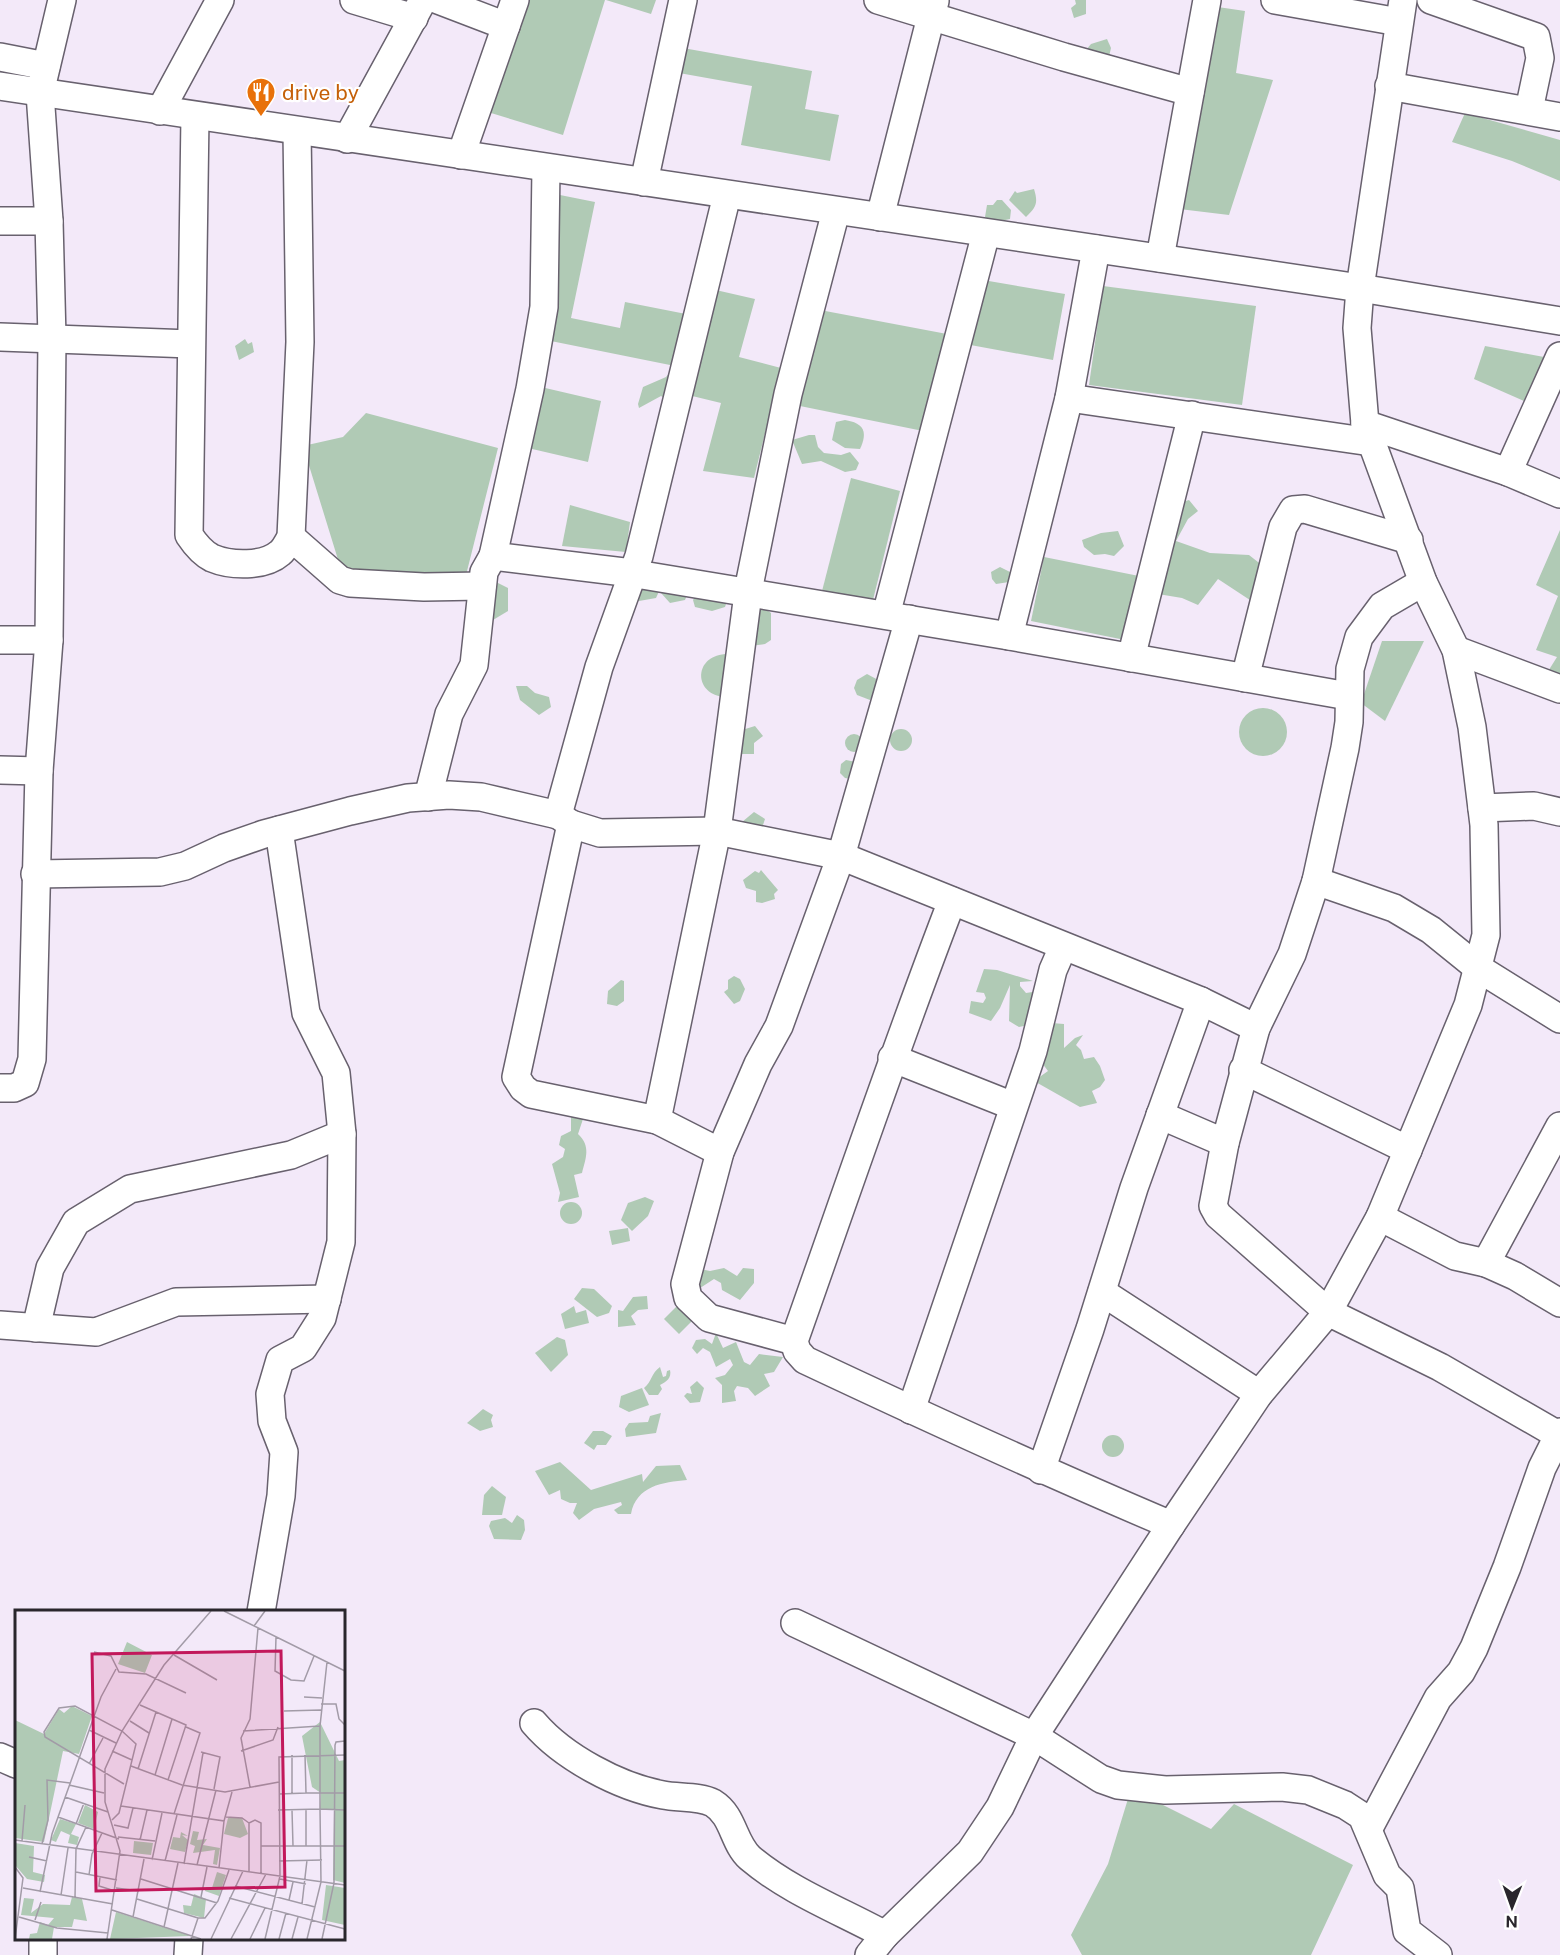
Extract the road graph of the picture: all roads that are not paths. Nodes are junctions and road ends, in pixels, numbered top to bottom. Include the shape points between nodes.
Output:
1 (62, 0) edge
2 (220, 0) edge
3 (354, 0) edge
4 (438, 0) edge
5 (514, 0) edge
6 (683, 0) edge
7 (878, 0) edge
8 (1207, 0) edge
9 (1275, 0) edge
10 (1431, 0) edge
11 (933, 8) edge
12 (419, 9) edge
13 (1401, 11) edge
14 (506, 26) junction
15 (0, 57) edge
16 (46, 66) junction
17 (0, 86) edge
18 (1389, 86) junction
19 (1190, 92) junction
20 (40, 93) junction
21 (1529, 110) junction
22 (160, 111) junction
23 (195, 116) junction
24 (1560, 117) edge
25 (297, 131) junction
26 (347, 139) junction
27 (461, 155) junction
28 (546, 168) junction
29 (644, 182) junction
30 (727, 195) junction
31 (836, 211) junction
32 (880, 217) junction
33 (0, 221) edge
34 (49, 221) junction
35 (986, 233) junction
36 (1096, 249) junction
37 (1160, 258) junction
38 (1360, 288) junction
39 (1560, 321) edge
40 (0, 338) edge
41 (52, 338) junction
42 (191, 344) junction
43 (1560, 356) edge
44 (1069, 398) junction
45 (1192, 415) junction
46 (1368, 433) junction
47 (1508, 472) junction
48 (1560, 494) edge
49 (291, 537) junction
50 (1409, 540) junction
51 (493, 556) junction
52 (633, 574) junction
53 (1423, 582) junction
54 (482, 586) junction
55 (748, 594) junction
56 (898, 617) junction
57 (1009, 636) junction
58 (0, 640) edge
59 (49, 640) junction
60 (1456, 650) junction
61 (1131, 658) junction
62 (1245, 678) junction
63 (1560, 689) edge
64 (1348, 696) junction
65 (0, 770) edge
66 (39, 771) junction
67 (428, 796) junction
68 (1482, 808) junction
69 (1560, 812) edge
70 (565, 820) junction
71 (279, 831) junction
72 (717, 831) junction
73 (841, 856) junction
74 (35, 874) junction
75 (1316, 880) junction
76 (952, 901) junction
77 (1063, 947) junction
78 (1478, 968) junction
79 (1200, 1001) junction
80 (1560, 1019) edge
81 (1256, 1028) junction
82 (892, 1058) junction
83 (1244, 1070) junction
84 (0, 1088) edge
85 (1013, 1106) junction
86 (1160, 1116) junction
87 (657, 1120) junction
88 (1560, 1126) edge
89 (342, 1134) junction
90 (1225, 1143) junction
91 (1408, 1150) junction
92 (720, 1152) junction
93 (1380, 1217) junction
94 (1486, 1263) junction
95 (1102, 1292) junction
96 (327, 1299) junction
97 (1560, 1303) edge
98 (1328, 1312) junction
99 (0, 1326) edge
100 (36, 1328) junction
101 (795, 1341) junction
102 (1258, 1394) junction
103 (911, 1410) junction
104 (1560, 1434) edge
105 (1041, 1470) junction
106 (1171, 1525) junction
107 (261, 1610) edge
108 (795, 1623) dead end
109 (534, 1723) dead end
110 (1034, 1736) junction
111 (0, 1757) edge
112 (15, 1764) edge
113 (1369, 1828) junction
114 (189, 1940) edge
115 (877, 1945) edge
116 (188, 1955) edge
117 (1438, 1955) edge

1 - 16 street
2 - 22 street
3 - 12 street
4 - 14 street
5 - 14 street
6 - 29 street
7 - 11 street
8 - 19 street
9 - 13 street
10 - 21 street via 1536,37 1540,58
11 - 19 street
11 - 32 street
12 - 26 street
13 - 18 street
14 - 27 street
15 - 16 street
16 - 20 street
17 - 20 street
18 - 21 street
18 - 38 street
19 - 37 street
20 - 22 street
20 - 34 street
21 - 24 street
22 - 23 street
23 - 25 street
23 - 42 street
25 - 26 street
25 - 49 street via 300,342
26 - 27 street
27 - 28 street
28 - 29 street
28 - 51 street via 544,307
29 - 30 street
30 - 31 street
30 - 52 street
31 - 32 street
31 - 55 street via 788,394
32 - 35 street
33 - 34 street
34 - 41 street
35 - 36 street
35 - 56 street
36 - 37 street
36 - 44 street
37 - 38 street
38 - 39 street
38 - 46 street via 1357,328
40 - 41 street
41 - 42 street
41 - 59 street
42 - 49 street via 189,535 199,549 213,558 242,563 262,562 281,553
43 - 47 street
44 - 45 street
44 - 57 street
45 - 46 street
45 - 61 street
46 - 47 street
46 - 50 street
47 - 48 street
49 - 54 street via 340,580 350,583
50 - 53 street
50 - 62 street via 1305,509 1293,510 1283,527
51 - 52 street
51 - 54 street
52 - 55 street
52 - 70 street via 599,668
53 - 60 street
53 - 64 street via 1382,606 1359,637
54 - 67 street via 474,665 449,714
55 - 56 street
55 - 72 street
56 - 57 street
56 - 73 street
57 - 61 street
58 - 59 street
59 - 66 street
60 - 63 street
60 - 68 street via 1472,727
61 - 62 street
62 - 64 street
64 - 75 street via 1349,722
65 - 66 street
66 - 74 street
67 - 70 street via 481,797
67 - 71 street via 350,811
68 - 69 street via 1534,806
68 - 78 street via 1486,935
70 - 72 street via 600,833
70 - 87 street via 516,1077 531,1094
71 - 74 street via 160,872
71 - 89 street via 306,1013 336,1073
72 - 73 street
72 - 87 street
73 - 76 street
73 - 92 street via 779,1026
74 - 84 street via 30,1075 25,1083
75 - 78 street via 1394,908 1431,930
75 - 81 street via 1292,954
76 - 77 street
76 - 82 street
77 - 79 street
77 - 85 street via 1053,970 1034,1051
78 - 80 street
78 - 91 street via 1468,1005
79 - 81 street
79 - 86 street
81 - 83 street
82 - 85 street
82 - 101 street
83 - 90 street
83 - 91 street
85 - 103 street
86 - 90 street
86 - 95 street
87 - 92 street
88 - 94 street
89 - 96 street via 341,1242
89 - 100 street via 291,1155 130,1189 76,1222 50,1268
90 - 98 street via 1213,1206 1218,1215
91 - 93 street
92 - 101 street via 685,1284 688,1298 709,1318
93 - 94 street via 1455,1256
93 - 98 street
94 - 97 street
95 - 102 street
95 - 105 street
96 - 100 street via 176,1302 96,1332
96 - 107 street via 322,1318 303,1348 280,1360 270,1394 272,1421 284,1452 281,1496
98 - 102 street
98 - 104 street via 1440,1367
99 - 100 street
101 - 103 street via 805,1360
102 - 106 street
103 - 105 street
104 - 113 street via 1542,1468 1474,1648 1461,1672 1438,1698
105 - 106 street
106 - 110 street
108 - 110 street
109 - 115 street via 549,1740 589,1767 661,1795 710,1802 726,1813 748,1857
110 - 113 street via 1101,1779 1118,1785 1165,1790 1308,1790 1345,1805 1362,1816
110 - 115 street via 1000,1807 970,1852
111 - 112 street
113 - 117 street via 1387,1875 1400,1888 1407,1931
114 - 116 street

